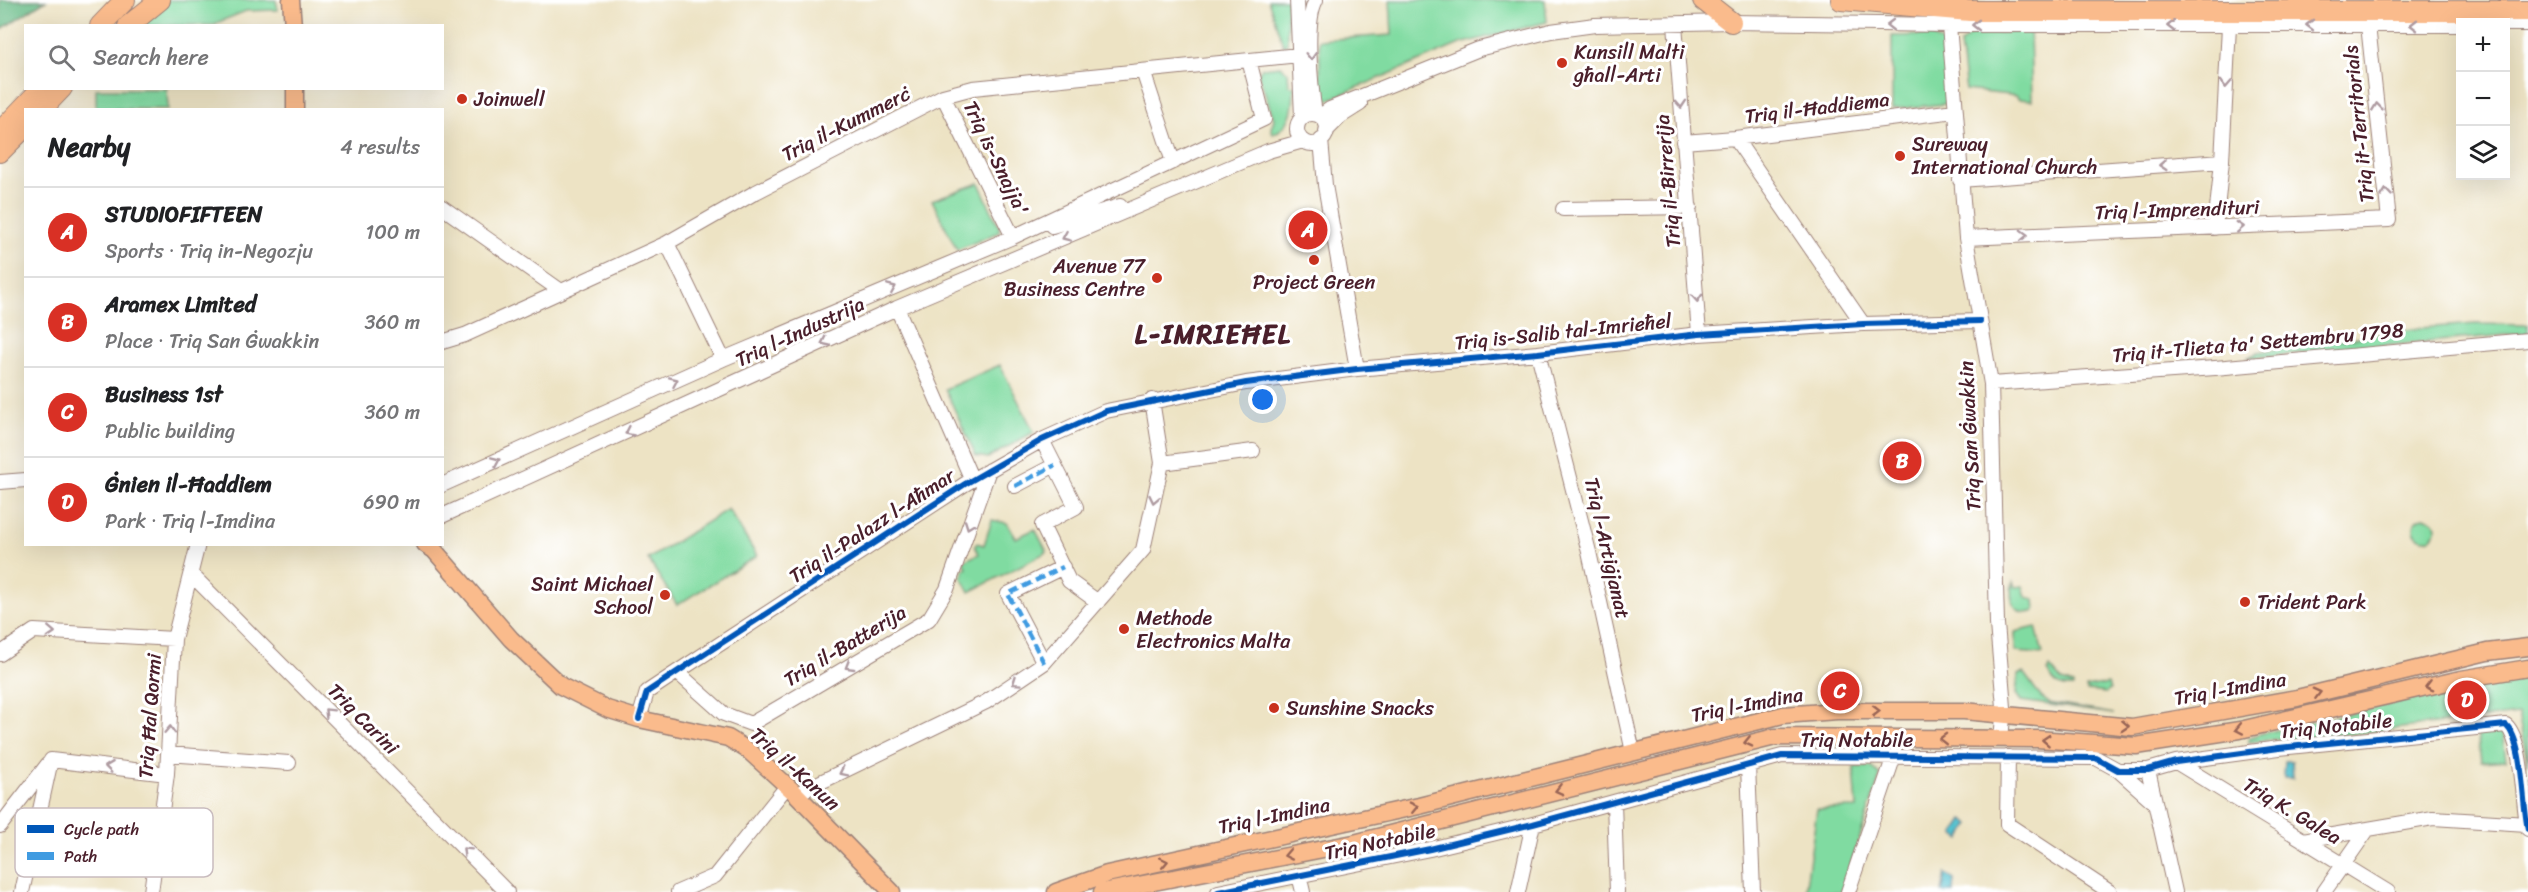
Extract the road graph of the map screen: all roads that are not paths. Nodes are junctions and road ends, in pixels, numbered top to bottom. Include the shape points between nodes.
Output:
1 (108, 0) edge
2 (125, 0) edge
3 (140, 0) edge
4 (160, 0) edge
5 (1297, 0) edge
6 (1316, 0) edge
7 (1703, 0) edge
8 (1841, 0) edge
9 (290, 1) edge
10 (2528, 11) edge
11 (1731, 22) junction
12 (87, 24) edge
13 (102, 24) edge
14 (114, 24) edge
15 (130, 24) edge
16 (292, 24) edge
17 (1675, 24) junction
18 (2456, 24) edge
19 (2510, 24) edge
20 (2528, 24) edge
21 (1948, 25) junction
22 (2368, 25) junction
23 (2229, 26) junction
24 (1299, 55) junction
25 (1249, 60) junction
26 (1143, 71) junction
27 (1384, 87) junction
28 (39, 90) edge
29 (55, 90) edge
30 (60, 90) edge
31 (295, 90) edge
32 (943, 96) junction
33 (34, 108) edge
34 (38, 108) edge
35 (39, 108) edge
36 (295, 108) edge
37 (1955, 111) junction
38 (24, 118) edge
39 (1308, 118) junction
40 (24, 124) edge
41 (0, 132) edge
42 (1735, 138) junction
43 (1314, 139) junction
44 (1683, 142) junction
45 (1268, 151) junction
46 (0, 152) edge
47 (2222, 161) junction
48 (1173, 162) junction
49 (1960, 180) junction
50 (1178, 190) junction
51 (1690, 207) junction
52 (444, 208) edge
53 (1563, 209) dead end
54 (2389, 220) joint
55 (2215, 228) junction
56 (1013, 237) junction
57 (1966, 238) junction
58 (667, 243) junction
59 (561, 291) junction
60 (897, 308) junction
61 (1980, 321) junction
62 (1863, 324) junction
63 (1699, 334) junction
64 (2528, 339) edge
65 (444, 341) edge
66 (1538, 353) junction
67 (723, 359) junction
68 (1357, 369) junction
69 (1991, 384) junction
70 (1152, 400) junction
71 (1042, 440) junction
72 (1253, 451) dead end
73 (1162, 463) junction
74 (1054, 465) junction
75 (989, 470) junction
76 (24, 480) edge
77 (972, 480) junction
78 (0, 481) edge
79 (444, 484) edge
80 (1015, 486) dead end
81 (444, 515) edge
82 (198, 546) edge
83 (428, 546) edge
84 (1063, 567) junction
85 (191, 574) junction
86 (1098, 602) junction
87 (174, 639) junction
88 (2528, 647) edge
89 (0, 654) edge
90 (1044, 663) junction
91 (2528, 668) edge
92 (677, 672) junction
93 (2004, 715) junction
94 (639, 719) junction
95 (2001, 739) junction
96 (1633, 752) junction
97 (168, 754) junction
98 (1894, 756) junction
99 (2008, 757) junction
100 (51, 760) junction
101 (2176, 762) junction
102 (289, 763) dead end
103 (1748, 765) junction
104 (2118, 770) junction
105 (2148, 770) junction
106 (167, 774) junction
107 (791, 790) junction
108 (1614, 802) junction
109 (2154, 802) junction
110 (40, 808) edge
111 (162, 808) edge
112 (1533, 824) junction
113 (0, 826) edge
114 (2527, 827) edge
115 (2368, 829) junction
116 (2302, 840) junction
117 (2342, 864) junction
118 (1299, 875) junction
119 (25, 877) edge
120 (152, 877) edge
121 (22, 892) edge
122 (150, 892) edge
123 (507, 892) edge
124 (678, 892) edge
125 (892, 892) edge
126 (1056, 892) edge
127 (1102, 892) edge
128 (1218, 892) edge
129 (1303, 892) edge
130 (1518, 892) edge
131 (1617, 892) edge
132 (1753, 892) edge
133 (1848, 892) edge
134 (2110, 892) edge
135 (2175, 892) edge
136 (2324, 892) edge
137 (2388, 892) edge

1 - 12 highway
2 - 13 highway
3 - 14 highway
4 - 15 highway
5 - 24 street
6 -> 39 street via 1311,11
7 - 11 highway
8 - 10 highway via 1970,11
9 - 16 main road
11 - 17 street
21 -> 11 street
17 - 27 street via 1595,25 1551,31 1479,49
17 -> 44 street, Triq il-Birrerija
18 -> 22 street
19 - 20 street
23 -> 21 street
21 - 37 street, Triq San Ġwakkin
22 -> 23 street
54 -> 22 street, Triq it-Territorials
23 -> 47 street
24 - 25 street, Triq il-Kummerċ
24 - 39 street
25 - 26 street, Triq il-Kummerċ
25 - 48 street, Triq l-Industrija via 1264,119
26 - 32 street, Triq il-Kummerċ via 973,88
26 - 48 street
27 - 39 street, Triq l-Industrija
27 - 43 street
28 - 33 highway
29 - 34 highway
30 - 35 highway
31 - 36 main road
32 - 56 street, Triq is-Snajja'
32 - 58 street, Triq il-Kummerċ via 756,192
37 - 42 street, Triq il-Ħaddiema
37 - 49 street, Triq San Ġwakkin
38 - 41 highway
39 - 43 street via 1298,135
39 - 43 street via 1326,123
39 - 45 street, Triq l-Industrija
40 - 46 highway
42 - 44 street, Triq il-Ħaddiema
42 - 62 street
43 - 45 street, Triq l-Industrija
43 - 68 street
44 - 51 street, Triq il-Birrerija
45 - 50 street, Triq l-Industrija
47 -> 49 street
47 - 55 street
48 - 56 street, Triq l-Industrija
49 - 57 street, Triq San Ġwakkin
50 - 56 street, Triq l-Industrija
50 -> 60 street, Triq l-Industrija
51 - 53 street
51 -> 63 street, Triq il-Birrerija
52 - 59 street
55 -> 54 street, Triq l-Imprendituri
57 -> 55 street, Triq l-Imprendituri
67 -> 56 street, Triq l-Industrija
57 - 61 street, Triq San Ġwakkin
58 - 59 street, Triq il-Kummerċ
58 - 67 street
59 - 65 street, Triq il-Kummerċ
60 - 77 street
60 -> 81 street, Triq l-Industrija
61 - 62 street, Triq is-Salib tal-Imrieħel
61 - 69 street, Triq San Ġwakkin
62 - 63 street, Triq is-Salib tal-Imrieħel
63 - 66 street, Triq is-Salib tal-Imrieħel
64 - 69 street, Triq it-Tlieta ta' Settembru 1798
66 - 68 street, Triq is-Salib tal-Imrieħel
66 - 96 street, Triq l-Artiġjanat via 1589,552
79 -> 67 street, Triq l-Industrija
68 - 70 street, Triq is-Salib tal-Imrieħel
69 - 93 street, Triq San Ġwakkin via 1997,624
70 - 71 street, Triq il-Palazz l-Aħmar via 1106,411
70 - 73 street
71 - 74 street
71 - 75 street, Triq il-Palazz l-Aħmar
72 - 73 street
73 -> 86 street via 1143,550
74 - 80 street
74 - 84 street via 1076,507 1042,525
75 - 77 street, Triq il-Palazz l-Aħmar
75 -> 92 street, Triq il-Batterija via 947,589 929,619 751,724 724,714
76 - 78 street
77 - 92 street, Triq il-Palazz l-Aħmar
82 - 85 street, Triq Ħal Qormi
83 - 94 main road, Triq il-Kanun via 511,639 561,686 607,709
84 - 86 street via 1070,581
84 - 90 street via 1008,594
85 - 87 street, Triq Ħal Qormi
123 -> 85 street, Triq Carini
86 - 90 street
89 -> 87 street via 34,631
97 -> 87 street, Triq Ħal Qormi
93 -> 88 main road, Triq l-Imdina via 2132,727 2297,698 2487,652
90 -> 107 street via 986,702
91 -> 95 main road, Triq l-Imdina via 2461,679 2240,730 2136,746
92 - 94 street, Triq il-Palazz l-Aħmar via 647,692
93 - 95 street, Triq San Ġwakkin
96 -> 93 main road, Triq l-Imdina via 1783,715 1837,711 1964,711
94 - 107 main road, Triq il-Kanun via 728,738 749,751
95 -> 127 main road, Triq l-Imdina via 1775,737 1354,843
126 -> 96 main road, Triq l-Imdina via 1107,874 1419,806
97 - 102 street
97 - 106 street, Triq Ħal Qormi
98 - 99 street, Triq Notabile
98 - 103 street, Triq Notabile via 1782,756
98 - 133 street
99 - 104 street, Triq Notabile via 2096,758
99 - 134 street via 2007,824
106 -> 100 street
100 - 110 street
100 - 113 street
101 - 105 street, Triq Notabile
101 - 114 street, Triq Notabile via 2506,725 2517,751
101 - 116 street, Triq K. Galea
103 - 108 street, Triq Notabile
103 - 132 street
104 - 105 street, Triq Notabile
104 - 109 street
105 - 109 street
106 - 111 street, Triq Ħal Qormi
107 - 124 street via 715,876
107 - 125 main road, Triq il-Kanun
108 - 112 street, Triq Notabile
108 - 131 street
109 - 135 street
112 - 118 street, Triq Notabile
112 - 130 street
114 - 115 street via 2433,818
115 - 116 street
115 - 117 street
116 - 117 street, Triq K. Galea
117 - 136 street
117 - 137 street, Triq K. Galea
118 - 128 street, Triq Notabile
118 - 129 street
119 - 121 street
120 - 122 street, Triq Ħal Qormi

